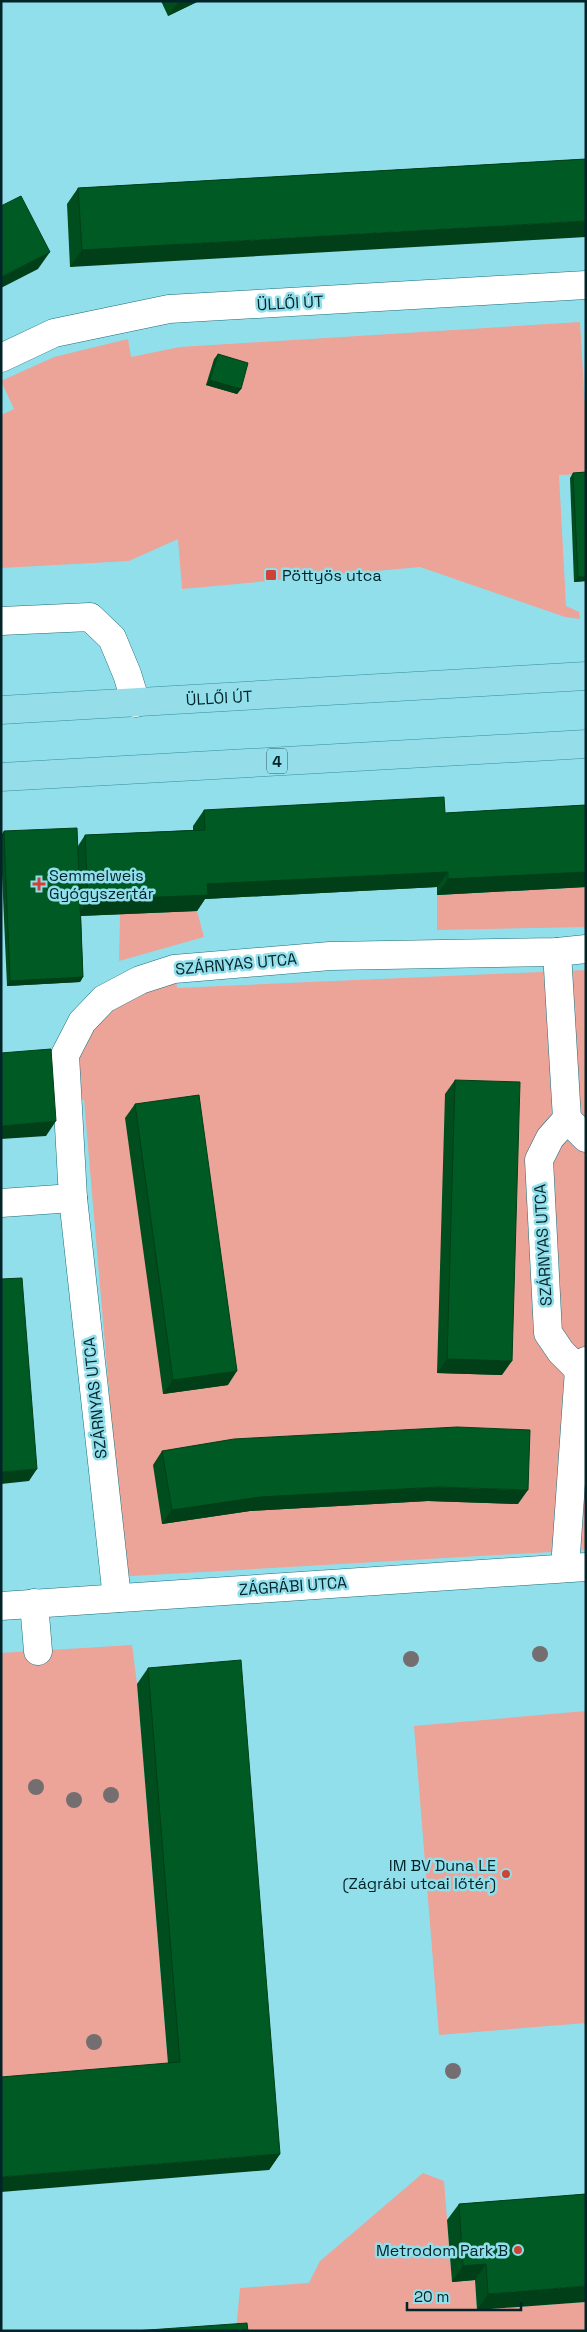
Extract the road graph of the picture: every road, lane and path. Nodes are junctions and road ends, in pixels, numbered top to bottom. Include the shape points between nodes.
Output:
1 (586, 285) edge
2 (1, 358) edge
3 (1, 621) edge
4 (586, 676) edge
5 (136, 703) junction
6 (1, 710) edge
7 (586, 744) edge
8 (1, 777) edge
9 (586, 950) edge
10 (557, 952) junction
11 (567, 1118) junction
12 (586, 1138) edge
13 (73, 1198) junction
14 (1, 1203) edge
15 (582, 1365) edge
16 (575, 1568) edge
17 (116, 1598) junction
18 (34, 1604) junction
19 (1, 1606) edge
20 (38, 1651) dead end

1 - 2 street, ÜLLŐI ÚT via 169,310 54,333
3 - 5 street via 90,617 112,638
4 - 5 main road, ÜLLŐI ÚT
5 - 6 main road, ÜLLŐI ÚT
7 - 8 main road, 4
9 - 10 street, SZÁRNYAS UTCA
10 - 11 street
10 - 13 street, SZÁRNYAS UTCA via 330,956 174,969 140,980 104,999 82,1022 65,1054
11 - 12 street
11 - 15 street, SZÁRNYAS UTCA via 550,1138 539,1160 542,1242 548,1333 561,1352
13 - 14 street
13 - 17 street, SZÁRNYAS UTCA
15 - 16 street, SZÁRNYAS UTCA
16 - 17 street, ZÁGRÁBI UTCA
17 - 18 street, ZÁGRÁBI UTCA
18 - 19 street, ZÁGRÁBI UTCA
18 - 20 street

